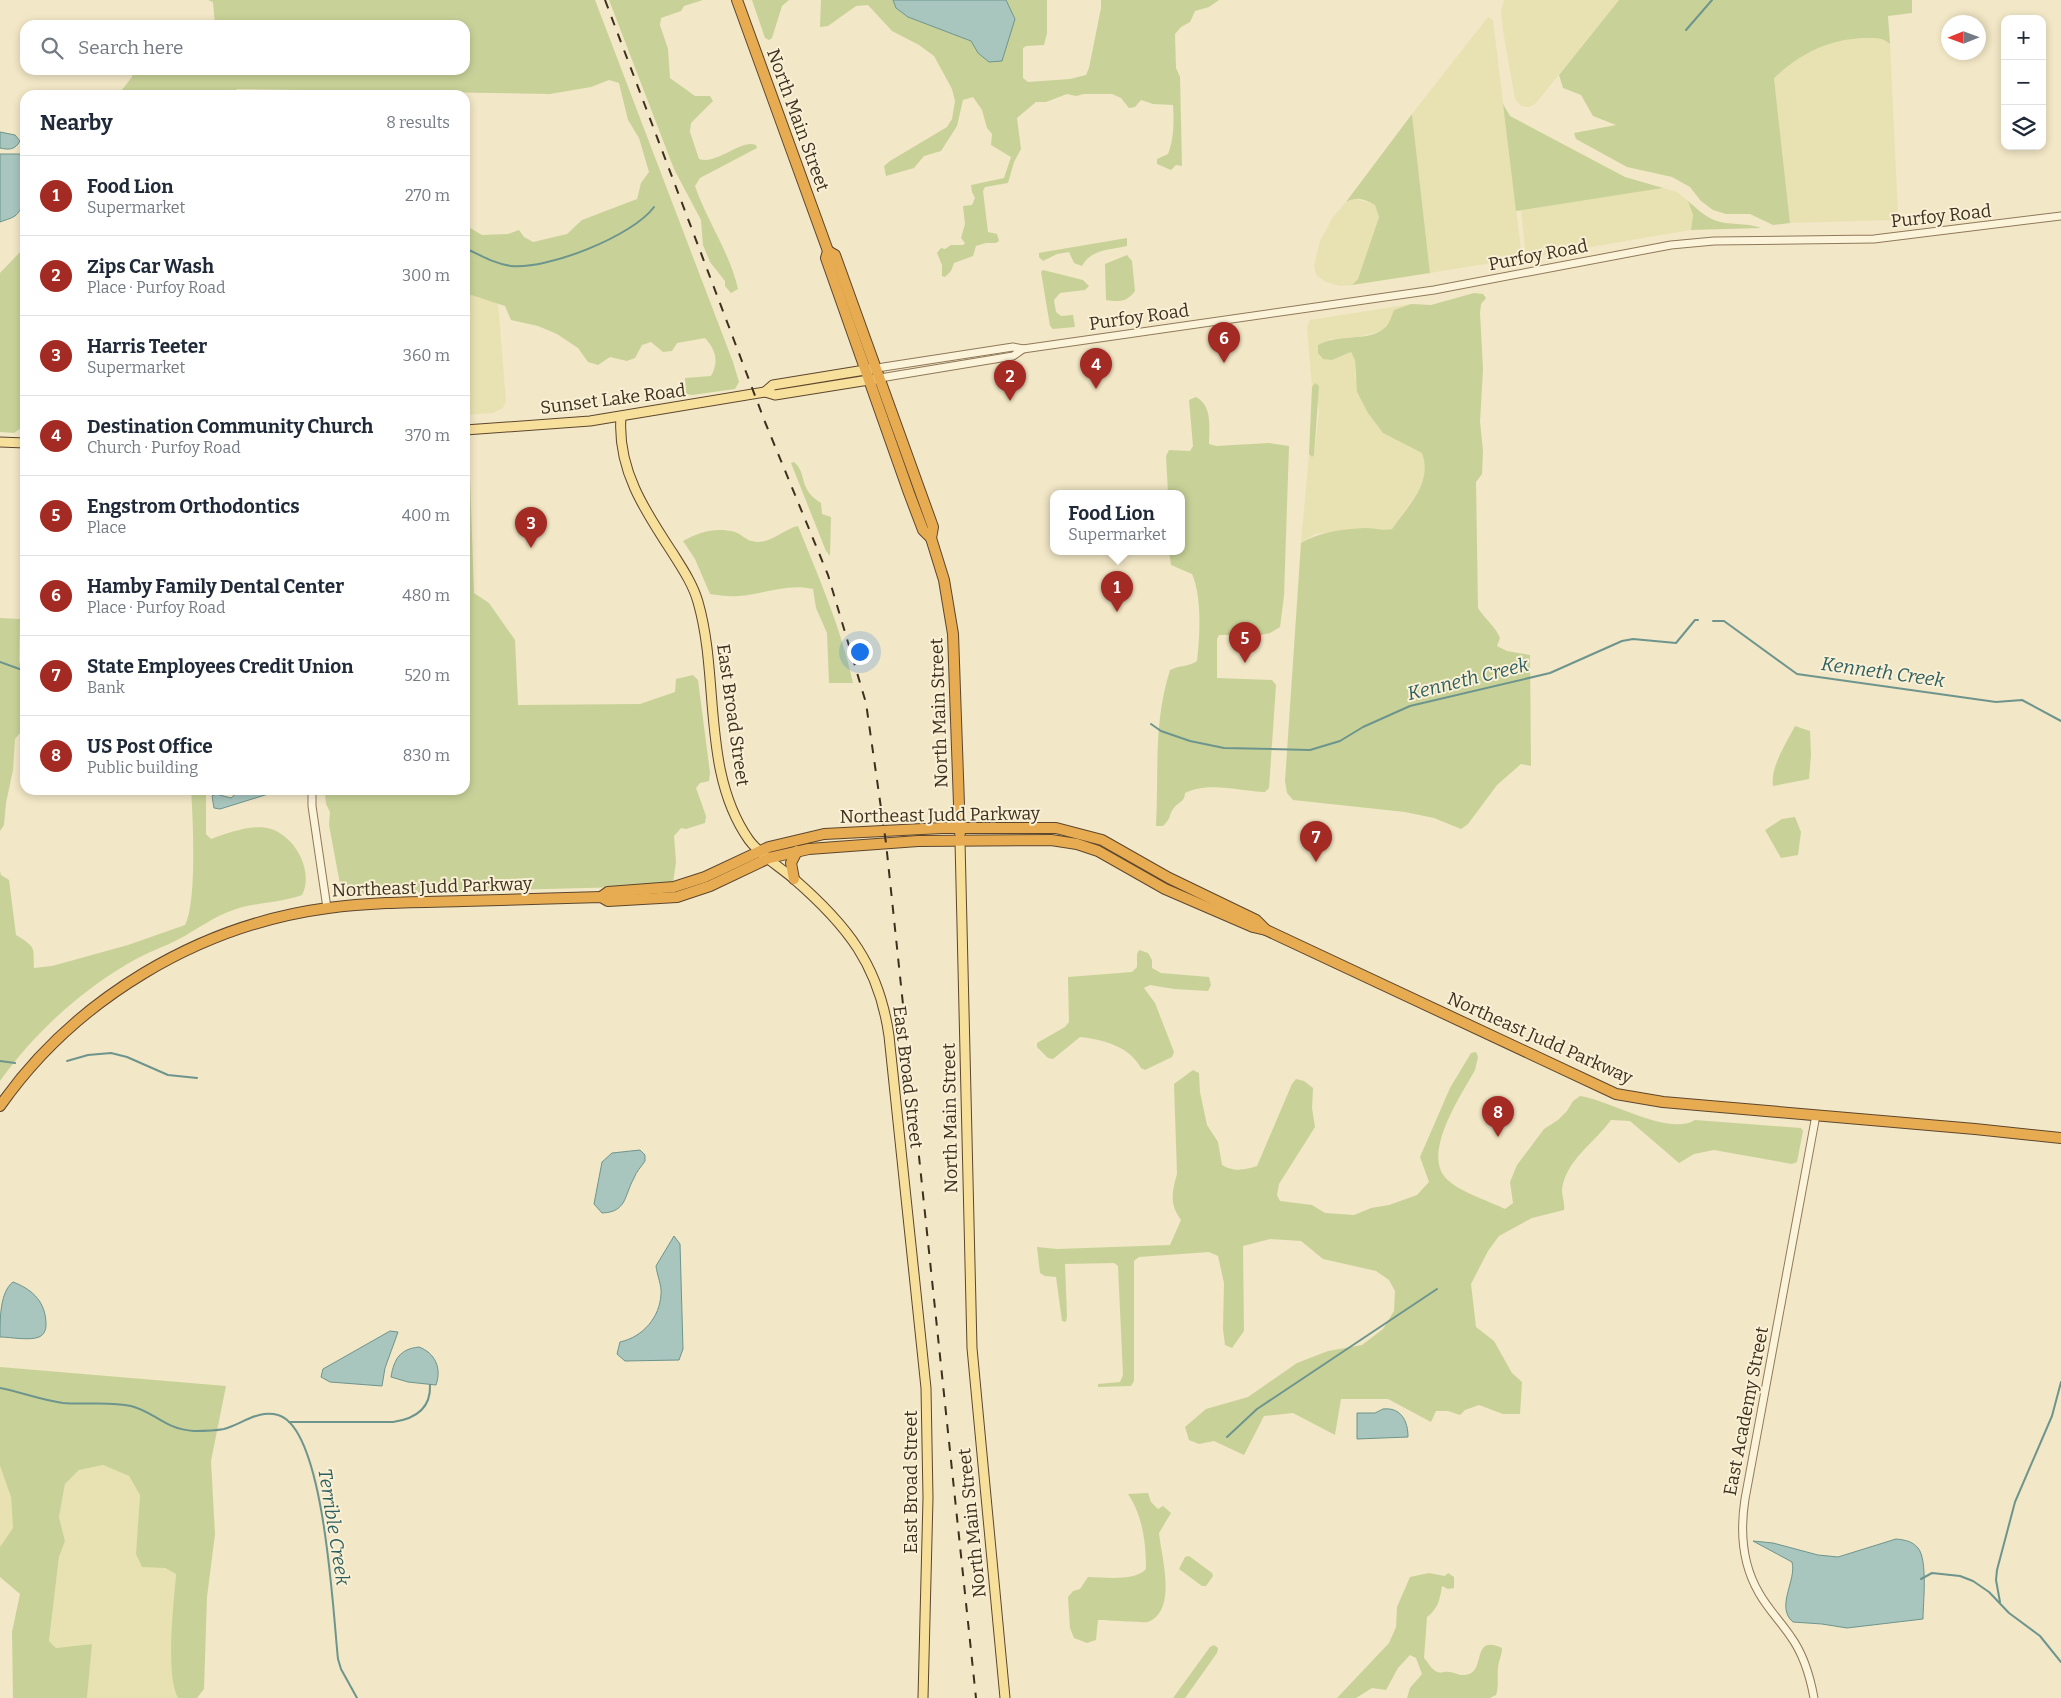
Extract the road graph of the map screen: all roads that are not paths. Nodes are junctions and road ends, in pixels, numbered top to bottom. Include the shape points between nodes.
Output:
1 (737, 0) edge
2 (2061, 216) edge
3 (828, 251) junction
4 (878, 373) junction
5 (867, 375) junction
6 (621, 418) junction
7 (470, 430) edge
8 (0, 442) edge
9 (20, 443) edge
10 (931, 538) junction
11 (312, 795) edge
12 (960, 828) junction
13 (960, 840) junction
14 (759, 851) junction
15 (797, 851) junction
16 (1098, 851) junction
17 (1126, 853) junction
18 (769, 858) junction
19 (794, 879) junction
20 (601, 897) junction
21 (327, 908) junction
22 (1266, 930) junction
23 (0, 1106) edge
24 (1816, 1115) junction
25 (2061, 1138) edge
26 (923, 1698) edge
27 (1005, 1698) edge
28 (1814, 1698) edge

1 - 3 highway, North Main Street
2 - 4 street, Purfoy Road via 1874,239 1728,240 1671,245 1434,290 1023,349 1013,347
3 - 4 highway, North Main Street via 835,255
3 - 5 highway, North Main Street via 826,258
4 - 5 main road, Sunset Lake Road
4 - 10 highway, North Main Street via 933,527
5 - 6 main road, Sunset Lake Road via 774,385 765,392
5 - 10 highway, North Main Street via 923,530
6 - 7 main road, Sunset Lake Road
6 - 14 main road, East Broad Street via 623,452 635,494 682,567 698,602 724,782 742,828
8 - 9 main road
10 - 12 highway, North Main Street via 944,580 953,634
11 - 21 street
12 - 13 highway, North Main Street
12 - 14 highway, Northeast Judd Parkway via 824,834
12 - 17 highway, Northeast Judd Parkway via 1068,830 1102,840
13 - 15 highway, Northeast Judd Parkway
13 - 16 highway, Northeast Judd Parkway via 1051,840
13 - 27 main road, North Main Street via 972,1348
14 - 18 main road, East Broad Street
14 - 20 highway, Northeast Judd Parkway via 692,881 653,889 608,892
15 - 18 highway, Northeast Judd Parkway
15 - 19 highway via 791,863
16 - 17 highway via 1106,848
16 - 22 highway, Northeast Judd Parkway via 1165,890
17 - 22 highway, Northeast Judd Parkway via 1169,878 1256,920
18 - 19 main road, East Broad Street
18 - 20 highway, Northeast Judd Parkway via 710,886 677,897 608,901
19 - 26 main road, East Broad Street via 848,932 877,984 886,1017 926,1388 928,1498
20 - 21 highway, Northeast Judd Parkway
21 - 23 highway, Northeast Judd Parkway via 258,923 198,945 152,968 108,996 53,1042 17,1081
22 - 24 highway, Northeast Judd Parkway via 1616,1094 1663,1102
24 - 25 highway, Northeast Judd Parkway
24 - 28 street, East Academy Street via 1742,1528 1744,1552 1758,1591 1800,1651

